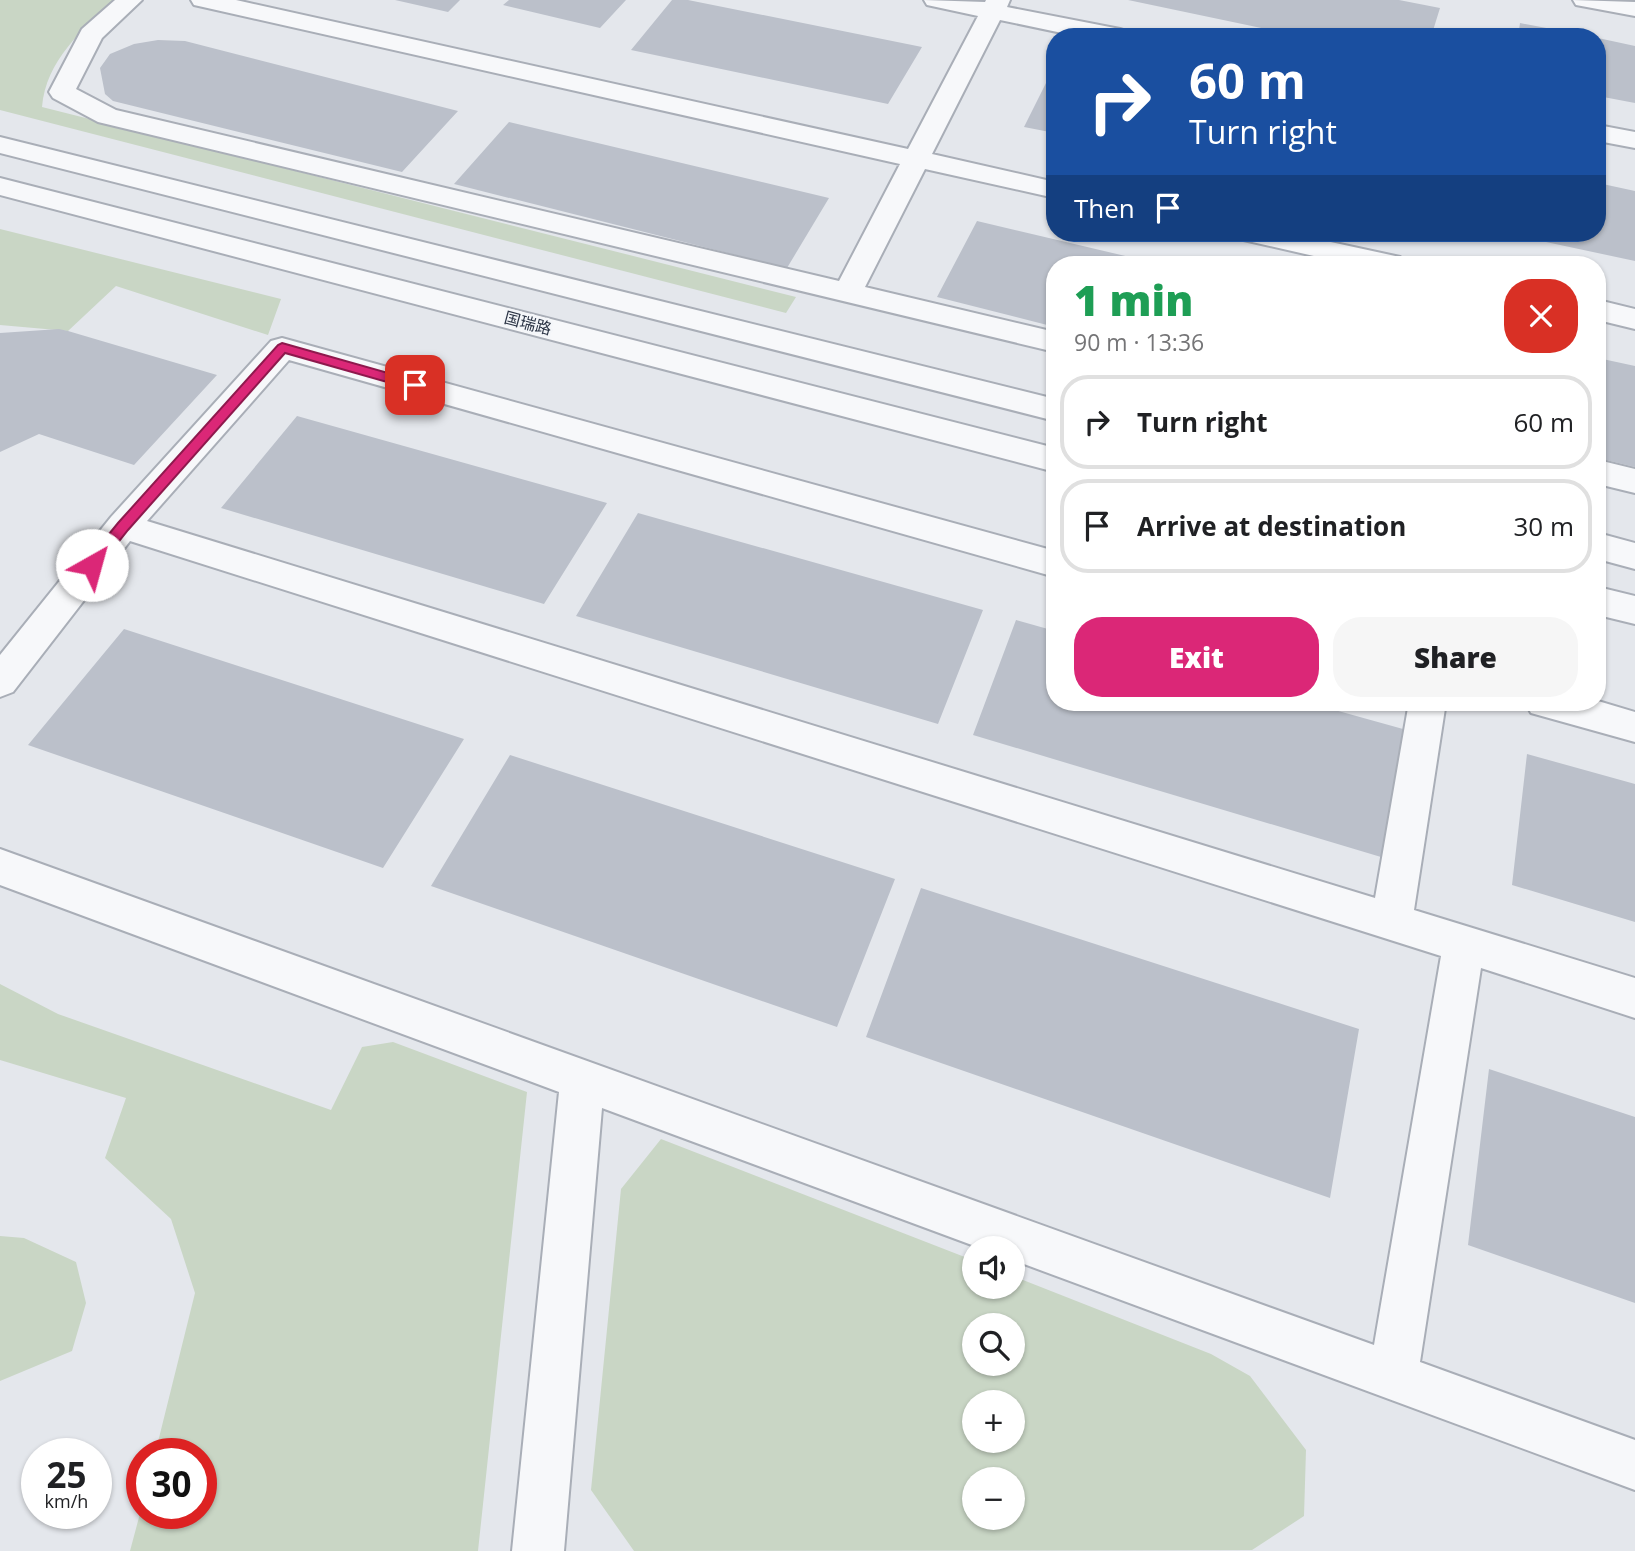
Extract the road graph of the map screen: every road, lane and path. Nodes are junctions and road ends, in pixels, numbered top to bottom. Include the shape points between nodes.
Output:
1 (130, 0) edge
2 (203, 0) edge
3 (936, 0) edge
4 (1585, 0) edge
5 (995, 6) edge
6 (1635, 9) edge
7 (1084, 28) edge
8 (1606, 135) edge
9 (1635, 140) edge
10 (0, 145) edge
11 (916, 159) junction
12 (0, 186) edge
13 (1046, 188) edge
14 (1290, 242) edge
15 (1354, 256) edge
16 (847, 293) junction
17 (1606, 312) edge
18 (1635, 319) edge
19 (1046, 340) edge
20 (1046, 408) edge
21 (1046, 458) edge
22 (1606, 474) edge
23 (1635, 481) edge
24 (123, 526) junction
25 (1606, 548) edge
26 (1635, 556) edge
27 (1046, 561) edge
28 (1606, 602) edge
29 (1635, 610) edge
30 (0, 682) edge
31 (1427, 711) edge
32 (1577, 711) edge
33 (1635, 727) edge
34 (0, 867) edge
35 (1392, 921) junction
36 (1464, 944) junction
37 (1635, 998) edge
38 (582, 1080) junction
39 (1393, 1377) junction
40 (1635, 1465) edge
41 (538, 1551) edge

1 - 16 street via 91,34 62,92 107,116
2 - 11 street
3 - 5 street
4 - 6 street
5 - 7 street
5 - 11 street
8 - 9 street
10 - 20 street
11 - 13 street
11 - 16 street
12 - 21 street, 国瑞路
14 - 15 street
16 - 19 street
17 - 18 street
22 - 23 street
24 - 27 street via 282,348
24 - 30 street
24 - 35 street
25 - 26 street
28 - 29 street
31 - 35 street
32 - 33 street
34 - 38 street
35 - 36 street
36 - 37 street
36 - 39 street
38 - 39 street
38 - 41 street
39 - 40 street

